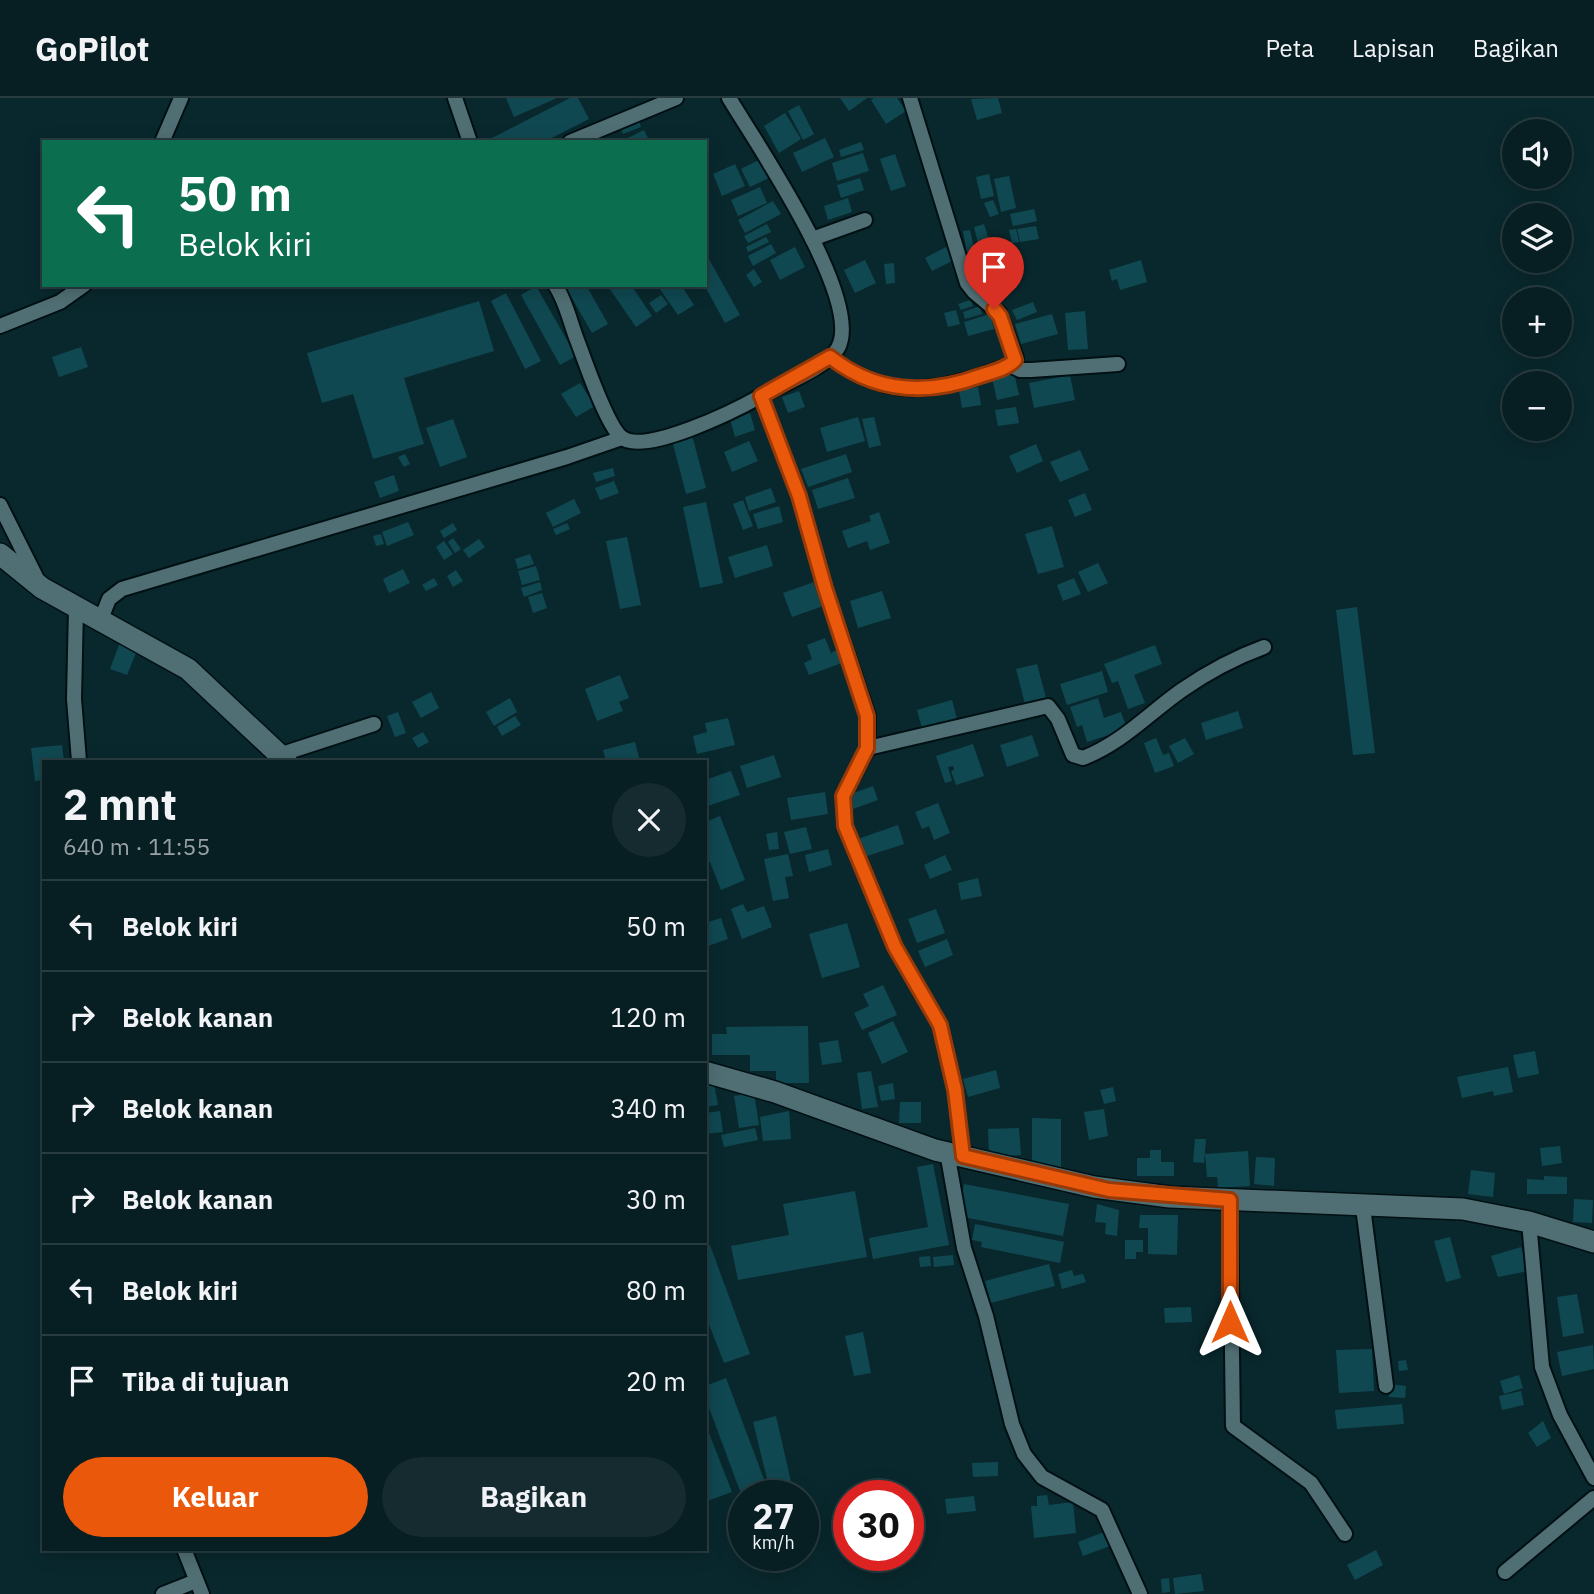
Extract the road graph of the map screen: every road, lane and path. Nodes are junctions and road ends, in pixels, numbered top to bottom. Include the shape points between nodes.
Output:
1 (181, 98) edge
2 (455, 98) edge
3 (676, 98) edge
4 (729, 98) edge
5 (910, 98) edge
6 (163, 140) edge
7 (469, 140) edge
8 (575, 140) edge
9 (865, 219) dead end
10 (812, 239) junction
11 (81, 287) edge
12 (556, 287) edge
13 (0, 326) edge
14 (830, 357) junction
15 (1118, 364) dead end
16 (1010, 365) junction
17 (761, 396) junction
18 (622, 438) junction
19 (0, 505) edge
20 (0, 554) edge
21 (42, 588) junction
22 (76, 607) junction
23 (101, 619) junction
24 (1264, 647) dead end
25 (374, 724) dead end
26 (867, 748) junction
27 (283, 758) edge
28 (79, 760) edge
29 (707, 1073) edge
30 (955, 1154) junction
31 (1230, 1200) junction
32 (1363, 1207) junction
33 (1529, 1222) junction
34 (1594, 1242) edge
35 (1386, 1386) dead end
36 (1594, 1478) edge
37 (1594, 1498) edge
38 (1345, 1534) dead end
39 (185, 1551) edge
40 (1505, 1572) dead end
41 (199, 1588) edge
42 (163, 1594) edge
43 (1140, 1594) edge

1 - 6 street
2 - 7 street
3 - 8 street
4 - 10 street
5 - 16 street via 967,283 1000,316 1016,356
9 - 10 street
10 - 14 street via 841,313 841,338
11 - 13 street via 61,302
12 - 18 street
14 - 16 street via 860,378 893,389 955,386
14 - 17 street
15 - 16 street via 1020,370
17 - 18 street via 723,416 646,442
17 - 26 street via 799,496 867,716
18 - 23 street via 122,589 109,599
19 - 21 street
20 - 21 street
21 - 22 street
22 - 23 street
22 - 28 street via 74,699
23 - 27 street via 188,669
24 - 26 street via 1224,662 1135,730 1083,758 1073,755 1048,706
25 - 27 street
26 - 30 street via 843,796 845,826 890,937 940,1025 955,1090
29 - 30 street
30 - 31 street via 1104,1189
30 - 43 street via 964,1248 1024,1454 1042,1477 1102,1510
31 - 32 street
31 - 38 street via 1233,1426 1311,1483
32 - 33 street via 1463,1209
32 - 35 street
33 - 34 street
33 - 36 street via 1542,1367 1560,1415
37 - 40 street
39 - 41 street
41 - 42 street

